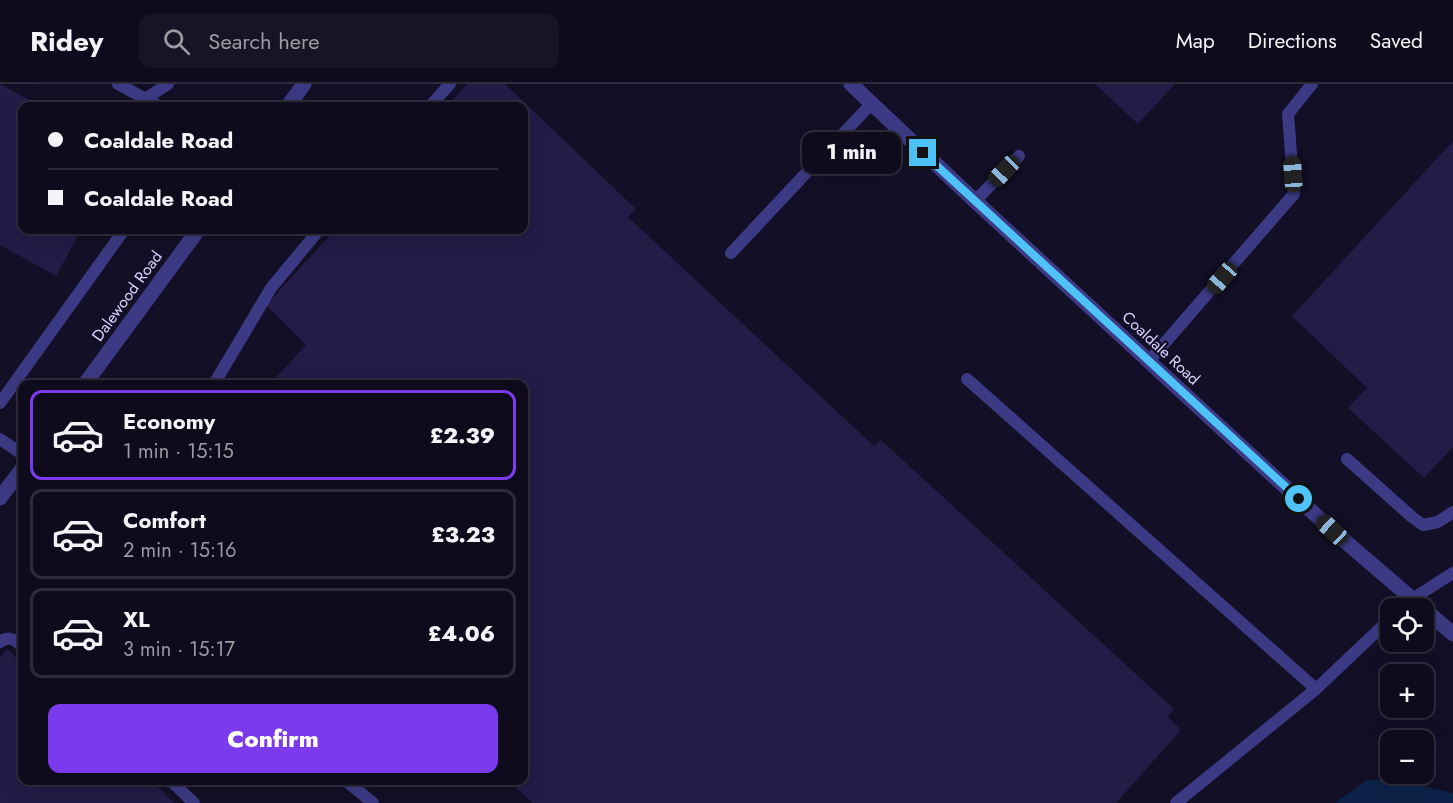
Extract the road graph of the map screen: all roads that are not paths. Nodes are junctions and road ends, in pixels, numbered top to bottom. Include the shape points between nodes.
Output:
1 (118, 84) edge
2 (168, 84) edge
3 (304, 84) edge
4 (450, 84) edge
5 (851, 84) edge
6 (1312, 84) edge
7 (145, 99) junction
8 (151, 102) edge
9 (291, 102) edge
10 (434, 102) edge
11 (871, 104) junction
12 (1019, 156) dead end
13 (975, 201) junction
14 (121, 234) edge
15 (195, 234) edge
16 (316, 234) edge
17 (731, 253) dead end
18 (1149, 361) junction
19 (967, 379) dead end
20 (88, 380) edge
21 (216, 380) edge
22 (0, 403) edge
23 (0, 439) edge
24 (18, 451) edge
25 (1347, 459) dead end
26 (18, 474) edge
27 (0, 498) edge
28 (1453, 512) edge
29 (1453, 573) edge
30 (1400, 598) edge
31 (1415, 598) edge
32 (1434, 622) edge
33 (1380, 628) edge
34 (1453, 634) edge
35 (0, 642) edge
36 (18, 642) edge
37 (1316, 689) junction
38 (175, 785) edge
39 (351, 785) edge
40 (194, 803) edge
41 (373, 803) edge
42 (1176, 803) edge

1 - 7 lane
2 - 7 lane
3 - 9 street
4 - 10 lane
5 - 11 street, Coaldale Road
6 - 18 lane via 1288,114 1294,194
7 - 8 lane
11 - 13 street, Coaldale Road
11 - 17 lane
12 - 13 lane
13 - 18 street, Coaldale Road
14 - 22 lane
15 - 20 street, Dalewood Road
16 - 21 lane via 271,288
18 - 30 street, Coaldale Road
19 - 37 lane
23 - 24 lane
25 - 28 lane via 1423,525 1438,522
26 - 27 street
29 - 31 lane
32 - 34 street, Coaldale Road
33 - 37 lane
35 - 36 lane via 4,638
37 - 42 lane
38 - 40 lane
39 - 41 lane

